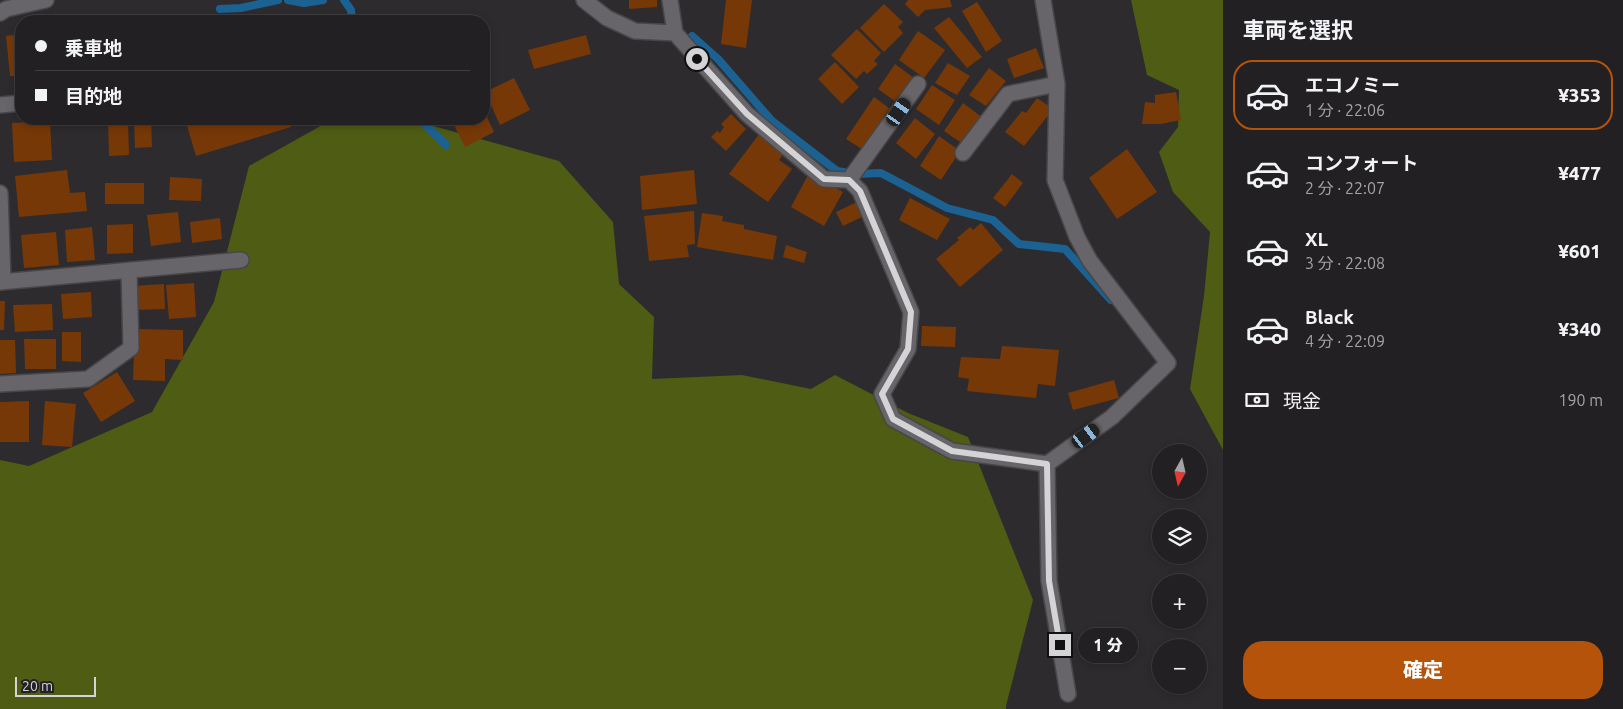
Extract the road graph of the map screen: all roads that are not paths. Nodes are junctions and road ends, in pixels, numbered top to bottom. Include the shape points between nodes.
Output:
1 (46, 0) edge
2 (584, 0) edge
3 (670, 0) edge
4 (1043, 0) edge
5 (0, 13) edge
6 (675, 33) junction
7 (918, 84) dead end
8 (1058, 84) junction
9 (15, 104) edge
10 (0, 105) edge
11 (963, 153) dead end
12 (849, 180) junction
13 (0, 193) edge
14 (241, 260) dead end
15 (129, 271) junction
16 (2, 282) edge
17 (0, 384) edge
18 (1047, 464) junction
19 (1068, 694) dead end

1 - 5 street
2 - 6 street via 607,18 636,31
3 - 6 street
4 - 8 street
6 - 12 street via 747,114 824,179
7 - 12 street
8 - 11 street via 1008,94
8 - 18 street via 1055,180 1077,237 1090,261 1168,363 1112,417
9 - 10 street
12 - 18 street via 860,191 911,312 908,349 882,394 893,419 952,451
13 - 16 street
14 - 15 street
15 - 16 street
15 - 17 street via 131,348 88,380
18 - 19 street via 1049,581

